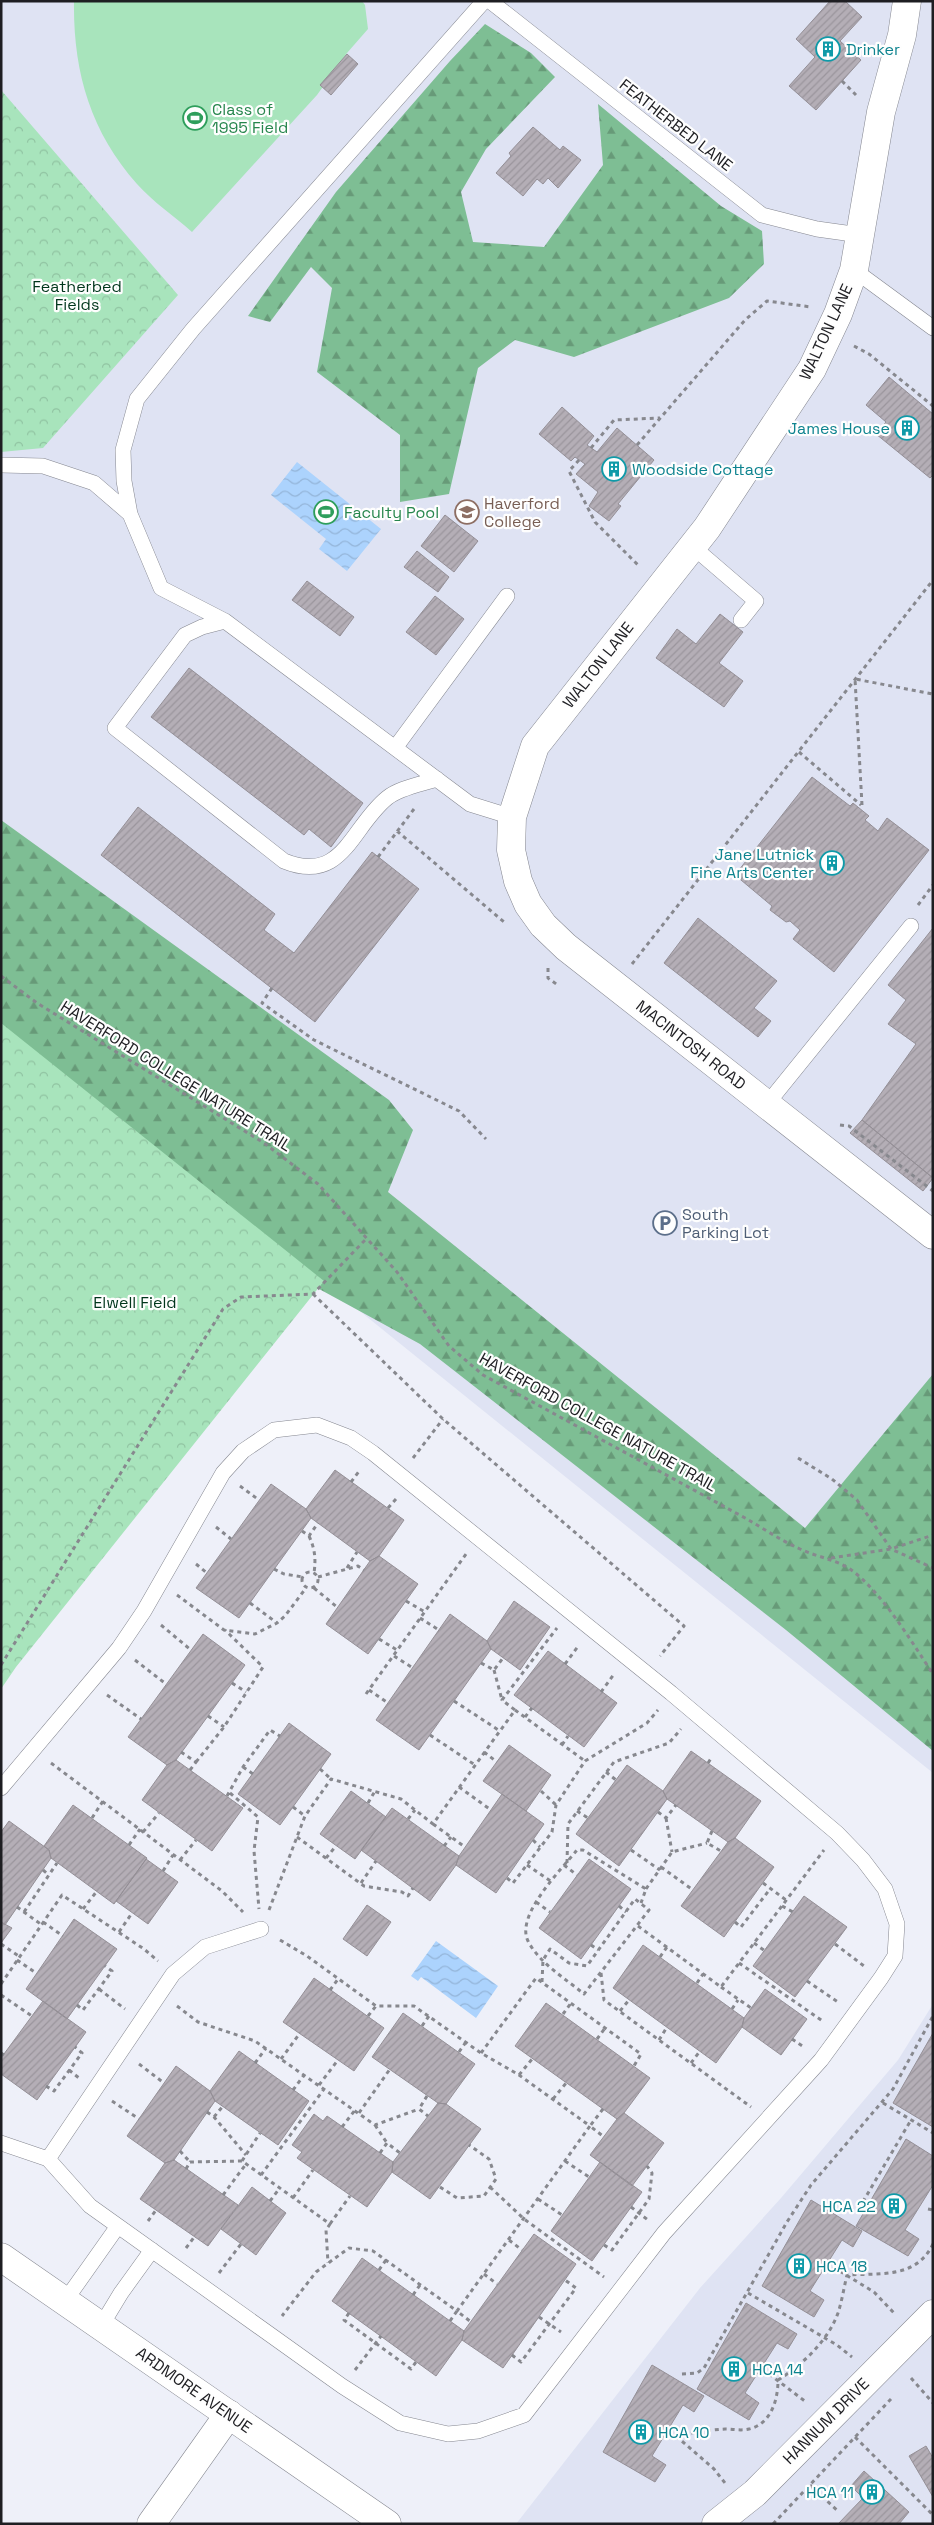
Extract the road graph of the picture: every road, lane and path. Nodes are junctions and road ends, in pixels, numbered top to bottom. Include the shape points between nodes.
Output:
1 (484, 1) edge
2 (490, 1) edge
3 (907, 1) edge
4 (860, 235) junction
5 (854, 270) junction
6 (834, 323) junction
7 (933, 328) edge
8 (933, 406) edge
9 (660, 418) junction
10 (637, 445) dead end
11 (591, 448) dead end
12 (579, 460) dead end
13 (1, 465) edge
14 (130, 514) junction
15 (692, 546) junction
16 (933, 580) edge
17 (660, 587) junction
18 (508, 596) dead end
19 (225, 620) junction
20 (741, 620) dead end
21 (855, 679) junction
22 (933, 694) edge
23 (395, 748) junction
24 (799, 752) junction
25 (437, 779) junction
26 (512, 816) junction
27 (397, 831) junction
28 (378, 857) dead end
29 (508, 925) dead end
30 (910, 926) dead end
31 (552, 963) dead end
32 (1, 976) edge
33 (559, 986) dead end
34 (614, 986) junction
35 (272, 988) dead end
36 (768, 1104) junction
37 (486, 1139) dead end
38 (933, 1235) edge
39 (367, 1238) junction
40 (313, 1294) junction
41 (443, 1419) junction
42 (798, 1458) dead end
43 (400, 1475) junction
44 (318, 1523) dead end
45 (302, 1531) dead end
46 (933, 1535) edge
47 (309, 1536) junction
48 (478, 1538) junction
49 (891, 1549) junction
50 (357, 1552) dead end
51 (830, 1558) junction
52 (347, 1568) junction
53 (933, 1568) edge
54 (274, 1569) dead end
55 (364, 1570) dead end
56 (314, 1573) junction
57 (303, 1577) junction
58 (318, 1577) junction
59 (160, 1583) junction
60 (306, 1588) junction
61 (314, 1588) junction
62 (406, 1601) dead end
63 (250, 1603) dead end
64 (337, 1607) dead end
65 (144, 1611) junction
66 (425, 1612) junction
67 (570, 1612) junction
68 (420, 1618) junction
69 (276, 1623) junction
70 (224, 1630) junction
71 (439, 1630) dead end
72 (379, 1638) dead end
73 (119, 1648) junction
74 (191, 1650) dead end
75 (397, 1650) junction
76 (394, 1656) junction
77 (502, 1658) dead end
78 (481, 1663) dead end
79 (1, 1665) edge
80 (412, 1668) dead end
81 (494, 1670) junction
82 (647, 1673) junction
83 (933, 1674) edge
84 (90, 1683) junction
85 (232, 1683) dead end
86 (166, 1684) dead end
87 (369, 1690) junction
88 (246, 1693) junction
89 (671, 1693) junction
90 (366, 1694) dead end
91 (502, 1700) junction
92 (454, 1701) dead end
93 (388, 1703) dead end
94 (532, 1708) dead end
95 (515, 1710) junction
96 (694, 1713) junction
97 (208, 1716) dead end
98 (524, 1717) junction
99 (141, 1719) dead end
100 (224, 1727) junction
101 (500, 1731) junction
102 (430, 1735) dead end
103 (280, 1736) dead end
104 (568, 1736) dead end
105 (562, 1745) junction
106 (34, 1751) junction
107 (181, 1752) dead end
108 (484, 1752) junction
109 (585, 1761) junction
110 (196, 1762) junction
111 (497, 1762) dead end
112 (475, 1765) junction
113 (243, 1767) junction
114 (320, 1769) dead end
115 (190, 1770) dead end
116 (606, 1772) junction
117 (252, 1774) dead end
118 (332, 1779) junction
119 (616, 1780) dead end
120 (459, 1787) junction
121 (1, 1788) edge
122 (374, 1791) junction
123 (541, 1791) dead end
124 (230, 1793) junction
125 (227, 1796) dead end
126 (103, 1801) junction
127 (368, 1804) dead end
128 (556, 1805) junction
129 (676, 1805) dead end
130 (293, 1807) dead end
131 (415, 1809) junction
132 (491, 1810) dead end
133 (577, 1811) junction
134 (658, 1812) dead end
135 (159, 1813) dead end
136 (305, 1816) junction
137 (92, 1818) dead end
138 (588, 1818) dead end
139 (666, 1818) junction
140 (408, 1819) dead end
141 (433, 1824) junction
142 (142, 1831) junction
143 (712, 1831) dead end
144 (837, 1833) junction
145 (451, 1837) junction
146 (297, 1838) junction
147 (196, 1840) dead end
148 (533, 1840) dead end
149 (707, 1843) junction
150 (129, 1845) dead end
151 (336, 1846) dead end
152 (444, 1846) dead end
153 (465, 1847) dead end
154 (540, 1847) junction
155 (631, 1850) dead end
156 (721, 1851) dead end
157 (672, 1852) junction
158 (173, 1854) junction
159 (326, 1858) junction
160 (180, 1860) junction
161 (376, 1861) dead end
162 (58, 1863) dead end
163 (527, 1864) junction
164 (566, 1864) junction
165 (660, 1868) junction
166 (43, 1870) dead end
167 (163, 1871) dead end
168 (49, 1875) junction
169 (577, 1875) dead end
170 (507, 1878) dead end
171 (552, 1882) junction
172 (360, 1883) junction
173 (763, 1883) dead end
174 (413, 1888) dead end
175 (646, 1889) junction
176 (770, 1889) junction
177 (693, 1890) dead end
178 (97, 1891) dead end
179 (786, 1900) junction
180 (536, 1902) junction
181 (641, 1903) junction
182 (618, 1906) dead end
183 (782, 1906) junction
184 (17, 1907) dead end
185 (83, 1909) junction
186 (24, 1912) junction
187 (550, 1912) dead end
188 (626, 1912) junction
189 (793, 1912) dead end
190 (132, 1913) dead end
191 (735, 1922) dead end
192 (42, 1924) junction
193 (638, 1926) junction
194 (261, 1929) junction
195 (118, 1932) junction
196 (63, 1936) dead end
197 (754, 1943) junction
198 (1, 1944) edge
199 (835, 1944) dead end
200 (591, 1945) dead end
201 (667, 1947) junction
202 (598, 1950) junction
203 (765, 1951) dead end
204 (660, 1957) dead end
205 (18, 1959) junction
206 (543, 1960) junction
207 (738, 1963) junction
208 (104, 1966) dead end
209 (601, 1972) junction
210 (36, 1973) dead end
211 (173, 1974) junction
212 (703, 1974) junction
213 (881, 1978) junction
214 (338, 1979) junction
215 (807, 1981) dead end
216 (542, 1982) junction
217 (1, 1984) edge
218 (697, 1984) dead end
219 (721, 1987) junction
220 (99, 1989) junction
221 (330, 1990) dead end
222 (161, 1992) junction
223 (1, 1995) edge
224 (630, 2000) dead end
225 (738, 2000) junction
226 (571, 2003) junction
227 (77, 2005) dead end
228 (376, 2006) junction
229 (751, 2008) dead end
230 (732, 2009) dead end
231 (620, 2011) junction
232 (563, 2014) dead end
233 (855, 2014) junction
234 (32, 2016) dead end
235 (368, 2016) dead end
236 (428, 2016) junction
237 (933, 2016) edge
238 (141, 2022) junction
239 (422, 2026) dead end
240 (668, 2027) dead end
241 (605, 2028) junction
242 (300, 2033) dead end
243 (841, 2034) junction
244 (597, 2039) dead end
245 (658, 2040) junction
246 (466, 2042) junction
247 (75, 2047) dead end
248 (266, 2048) junction
249 (121, 2051) junction
250 (700, 2051) dead end
251 (459, 2052) dead end
252 (482, 2053) junction
253 (533, 2058) dead end
254 (281, 2059) junction
255 (338, 2060) dead end
256 (255, 2063) dead end
257 (691, 2063) junction
258 (634, 2066) dead end
259 (390, 2069) dead end
260 (304, 2075) junction
261 (519, 2075) junction
262 (567, 2082) dead end
263 (164, 2084) dead end
264 (46, 2086) dead end
265 (319, 2086) junction
266 (324, 2089) junction
267 (294, 2090) dead end
268 (427, 2096) dead end
269 (553, 2099) junction
270 (883, 2103) junction
271 (223, 2106) dead end
272 (419, 2109) junction
273 (603, 2109) dead end
274 (354, 2110) junction
275 (207, 2112) dead end
276 (359, 2113) junction
277 (428, 2116) dead end
278 (214, 2117) junction
279 (769, 2120) junction
280 (911, 2120) junction
281 (375, 2125) junction
282 (342, 2126) dead end
283 (590, 2126) junction
284 (260, 2133) dead end
285 (933, 2133) edge
286 (604, 2136) dead end
287 (1, 2143) edge
288 (387, 2143) junction
289 (469, 2145) dead end
290 (180, 2151) dead end
291 (380, 2153) dead end
292 (400, 2153) dead end
293 (246, 2155) junction
294 (48, 2159) junction
295 (242, 2161) junction
296 (566, 2161) junction
297 (190, 2162) junction
298 (246, 2164) junction
299 (647, 2166) dead end
300 (186, 2169) dead end
301 (313, 2170) dead end
302 (261, 2175) junction
303 (589, 2177) dead end
304 (440, 2187) dead end
305 (490, 2187) junction
306 (279, 2188) junction
307 (223, 2195) dead end
308 (350, 2196) dead end
309 (293, 2198) junction
310 (538, 2199) junction
311 (270, 2201) dead end
312 (928, 2209) dead end
313 (933, 2210) edge
314 (842, 2212) dead end
315 (562, 2215) dead end
316 (524, 2219) junction
317 (330, 2224) junction
318 (118, 2226) junction
319 (509, 2240) junction
320 (241, 2244) dead end
321 (933, 2244) edge
322 (604, 2245) dead end
323 (152, 2250) junction
324 (522, 2250) dead end
325 (1, 2257) edge
326 (386, 2260) junction
327 (328, 2263) junction
328 (833, 2267) dead end
329 (379, 2270) dead end
330 (484, 2274) junction
331 (847, 2275) junction
332 (565, 2280) dead end
333 (498, 2284) dead end
334 (420, 2285) junction
335 (621, 2289) junction
336 (207, 2290) junction
337 (748, 2293) junction
338 (413, 2295) dead end
339 (66, 2302) junction
340 (457, 2311) junction
341 (893, 2311) dead end
342 (349, 2313) dead end
343 (933, 2314) edge
344 (450, 2321) dead end
345 (471, 2322) dead end
346 (101, 2326) junction
347 (269, 2334) junction
348 (381, 2336) dead end
349 (823, 2338) junction
350 (376, 2343) junction
351 (512, 2355) dead end
352 (850, 2356) dead end
353 (416, 2362) dead end
354 (917, 2372) dead end
355 (682, 2374) dead end
356 (769, 2374) dead end
357 (911, 2378) junction
358 (778, 2380) junction
359 (905, 2385) dead end
360 (342, 2386) junction
361 (892, 2398) dead end
362 (806, 2402) dead end
363 (933, 2403) edge
364 (229, 2414) junction
365 (855, 2437) junction
366 (810, 2485) junction
367 (728, 2487) dead end
368 (839, 2512) dead end
369 (933, 2515) edge
370 (151, 2524) edge
371 (387, 2524) edge
372 (716, 2524) edge
373 (773, 2524) edge

1 - 14 lane via 193,330 137,399 123,450
2 - 4 lane, FEATHERBED LANE via 762,215 817,229
3 - 4 street, WALTON LANE via 902,35 881,112
4 - 5 street, WALTON LANE
5 - 6 street, WALTON LANE
5 - 7 lane
6 - 8 path
6 - 9 path via 798,303 768,301 746,320
6 - 15 street, WALTON LANE via 812,368
9 - 10 path
9 - 11 path via 614,420
12 - 17 path via 569,471 594,522
13 - 14 lane via 43,466 94,483
14 - 19 lane via 161,588
15 - 17 street, WALTON LANE
15 - 20 lane via 756,601
16 - 21 path
17 - 26 street, WALTON LANE via 535,746
18 - 23 lane
19 - 23 lane
19 - 25 lane via 185,635 115,728 284,861 300,867 318,866 341,855 387,797
21 - 22 path
21 - 24 path
21 - 24 path via 862,805
23 - 25 lane
24 - 34 path
25 - 26 lane via 470,804
25 - 27 path
26 - 34 street, MACINTOSH ROAD via 511,850 518,881 528,904 543,925 566,947
27 - 28 path
27 - 29 path
30 - 36 lane
31 - 33 path via 547,970 548,978
32 - 39 path, HAVERFORD COLLEGE NATURE TRAIL via 37,1004 292,1162 318,1184
34 - 36 street, MACINTOSH ROAD
35 - 37 path via 262,1003 314,1040 458,1111
36 - 38 street, MACINTOSH ROAD
39 - 40 path
39 - 51 path, HAVERFORD COLLEGE NATURE TRAIL via 418,1298 449,1346 483,1375 777,1537 813,1554
40 - 41 path
40 - 79 path via 241,1297 223,1309
41 - 43 path
41 - 82 path via 684,1626
42 - 49 path via 832,1479 857,1500
43 - 48 lane
43 - 59 lane via 351,1438 316,1425 274,1430 243,1451 223,1474
44 - 47 path
45 - 47 path
46 - 49 path
47 - 56 path via 316,1557
48 - 66 path
48 - 67 lane
49 - 51 path
49 - 53 path
50 - 52 path
51 - 83 path, HAVERFORD COLLEGE NATURE TRAIL via 869,1587
52 - 55 path via 358,1566
52 - 58 path
54 - 57 path
56 - 57 path
56 - 58 path
57 - 60 path
58 - 61 path
59 - 65 lane
59 - 70 path
60 - 61 path
60 - 69 path
61 - 64 path
62 - 66 path
63 - 69 path
65 - 73 lane
65 - 74 path
66 - 68 path
67 - 82 lane
67 - 91 path
68 - 71 path
68 - 75 path
69 - 70 path via 255,1634
70 - 88 path via 263,1667
72 - 75 path
73 - 84 lane
73 - 86 path
75 - 76 path
76 - 80 path
76 - 87 path
77 - 81 path
78 - 81 path
81 - 91 path
82 - 89 lane
84 - 99 path
84 - 106 lane
85 - 88 path
87 - 90 path
87 - 93 path
88 - 100 path
89 - 96 lane
89 - 109 path via 647,1723
91 - 95 path
92 - 101 path
94 - 98 path
95 - 98 path
95 - 101 path
96 - 116 path via 670,1743 614,1762
96 - 144 lane
97 - 100 path
98 - 105 path
100 - 110 path
101 - 108 path
102 - 112 path
103 - 113 path via 270,1730
104 - 105 path
105 - 109 path
106 - 121 lane
106 - 126 path
107 - 110 path
108 - 111 path
108 - 112 path
109 - 128 path
110 - 115 path
112 - 120 path
113 - 117 path
113 - 124 path
114 - 118 path
116 - 119 path
116 - 133 path
118 - 122 path
118 - 136 path
120 - 132 path
120 - 141 path
122 - 127 path
122 - 131 path via 402,1799
123 - 128 path
124 - 125 path
124 - 194 path via 258,1817 254,1851
126 - 137 path
126 - 142 path
128 - 154 path via 552,1832
129 - 139 path
130 - 136 path
131 - 140 path
131 - 141 path
133 - 138 path
133 - 164 path via 568,1824
134 - 139 path
135 - 142 path
136 - 146 path
139 - 157 path
141 - 145 path
142 - 150 path
142 - 158 path
143 - 149 path
144 - 179 path
144 - 213 lane via 885,1889 897,1924 895,1956
145 - 152 path
145 - 153 path
146 - 159 path
146 - 194 path
147 - 160 path
148 - 154 path
149 - 156 path
149 - 157 path
151 - 159 path
154 - 163 path
155 - 165 path
157 - 165 path
158 - 160 path
158 - 167 path
159 - 172 path
160 - 194 path via 222,1891
161 - 172 path
162 - 168 path
163 - 170 path via 514,1883
163 - 171 path
164 - 169 path
164 - 171 path
164 - 175 path via 577,1850 583,1850
165 - 175 path
165 - 177 path
166 - 168 path
168 - 186 path
171 - 180 path
172 - 174 path via 408,1896
173 - 176 path
175 - 181 path
176 - 179 path
176 - 191 path via 741,1927
178 - 185 path
179 - 183 path
180 - 187 path
180 - 206 path via 526,1923 527,1940
181 - 188 path via 636,1898
181 - 193 path via 650,1910
182 - 188 path
183 - 189 path
183 - 197 path
184 - 186 path
185 - 192 path via 62,1895
185 - 195 path
186 - 192 path
188 - 202 path
190 - 195 path
192 - 196 path
192 - 205 path
193 - 201 path
193 - 209 path
194 - 211 lane via 205,1947
194 - 214 path
195 - 211 path
197 - 203 path
197 - 207 path
198 - 205 path
199 - 213 path
200 - 202 path
201 - 204 path
201 - 212 path
202 - 206 path via 587,1966 568,1963 550,1950
205 - 210 path
205 - 217 path
206 - 209 path via 584,1994
206 - 216 path
207 - 219 path
207 - 243 path
208 - 220 path via 112,1971
209 - 231 path via 604,2000
211 - 222 lane
212 - 218 path
212 - 219 path
213 - 233 lane
214 - 221 path
214 - 228 path
215 - 233 path
216 - 226 path
216 - 252 path via 536,1978
219 - 225 path
220 - 227 path via 83,2010
220 - 238 path
222 - 238 lane
222 - 248 path via 198,2022 256,2041
223 - 234 path
224 - 231 path
225 - 229 path
225 - 230 path
226 - 232 path
226 - 241 path
228 - 235 path
228 - 236 path via 414,2006
231 - 245 path
233 - 243 lane
236 - 239 path
236 - 246 path
237 - 270 path
238 - 249 lane
240 - 245 path
241 - 244 path
241 - 258 path via 641,2054
242 - 254 path
243 - 279 lane
245 - 257 path
246 - 251 path
246 - 252 path
247 - 264 path via 82,2053 54,2091
248 - 254 path
248 - 256 path
249 - 263 path
249 - 294 lane
250 - 257 path
252 - 261 path
253 - 261 path
254 - 260 path
255 - 265 path
257 - 279 path
259 - 276 path
260 - 265 path
260 - 267 path
261 - 269 path
262 - 269 path
265 - 266 path
266 - 274 path
266 - 302 path
268 - 272 path
269 - 283 path
270 - 280 path
270 - 337 path via 811,2185
271 - 278 path
272 - 277 path
272 - 281 path
273 - 283 path
274 - 276 path
274 - 282 path
275 - 278 path
276 - 281 path
278 - 293 path
279 - 335 lane via 664,2233
280 - 285 path
280 - 314 path via 861,2205
281 - 288 path
283 - 286 path
283 - 296 path
284 - 293 path
287 - 294 lane
288 - 291 path
288 - 292 path
289 - 305 path via 489,2159 496,2179
290 - 297 path
293 - 295 path
294 - 318 lane via 90,2206
295 - 297 path
295 - 298 path
296 - 303 path
296 - 310 path
297 - 300 path
298 - 302 path
298 - 307 path
299 - 322 path via 652,2173 648,2199 612,2250
301 - 309 path
302 - 306 path
304 - 305 path via 457,2198 484,2196
305 - 316 path
306 - 309 path
306 - 311 path
308 - 317 path
309 - 317 path
310 - 315 path
310 - 316 path
312 - 313 path
316 - 319 path
316 - 335 path
317 - 327 path via 326,2230
318 - 323 lane
318 - 339 lane
319 - 324 path
319 - 330 path
320 - 336 path
321 - 331 path via 920,2264 907,2270
323 - 336 lane
323 - 346 lane
325 - 339 street, ARDMORE AVENUE
326 - 327 path via 373,2250 349,2248
326 - 329 path
326 - 334 path
327 - 347 path via 316,2272
328 - 331 path
330 - 333 path
330 - 340 path
331 - 341 path via 874,2292
331 - 349 path via 838,2312
332 - 351 path via 576,2288 521,2362
334 - 338 path
334 - 340 path
335 - 360 lane via 524,2415 478,2430 448,2434 400,2423
336 - 347 lane
337 - 349 path
337 - 355 path via 704,2368 697,2373
339 - 346 street, ARDMORE AVENUE
340 - 344 path
340 - 345 path
342 - 350 path via 344,2320
343 - 372 street, HANNUM DRIVE via 755,2493
346 - 364 street, ARDMORE AVENUE
347 - 360 lane
348 - 350 path
349 - 352 path
349 - 358 path via 792,2371
350 - 353 path via 412,2369
350 - 360 path
354 - 357 path
356 - 358 path
357 - 359 path
357 - 363 path
358 - 362 path
358 - 367 path via 778,2396 769,2415 758,2426 675,2435 714,2469
361 - 365 path
364 - 370 street
364 - 371 street, ARDMORE AVENUE
365 - 366 path
365 - 369 path
366 - 368 path
366 - 373 path

